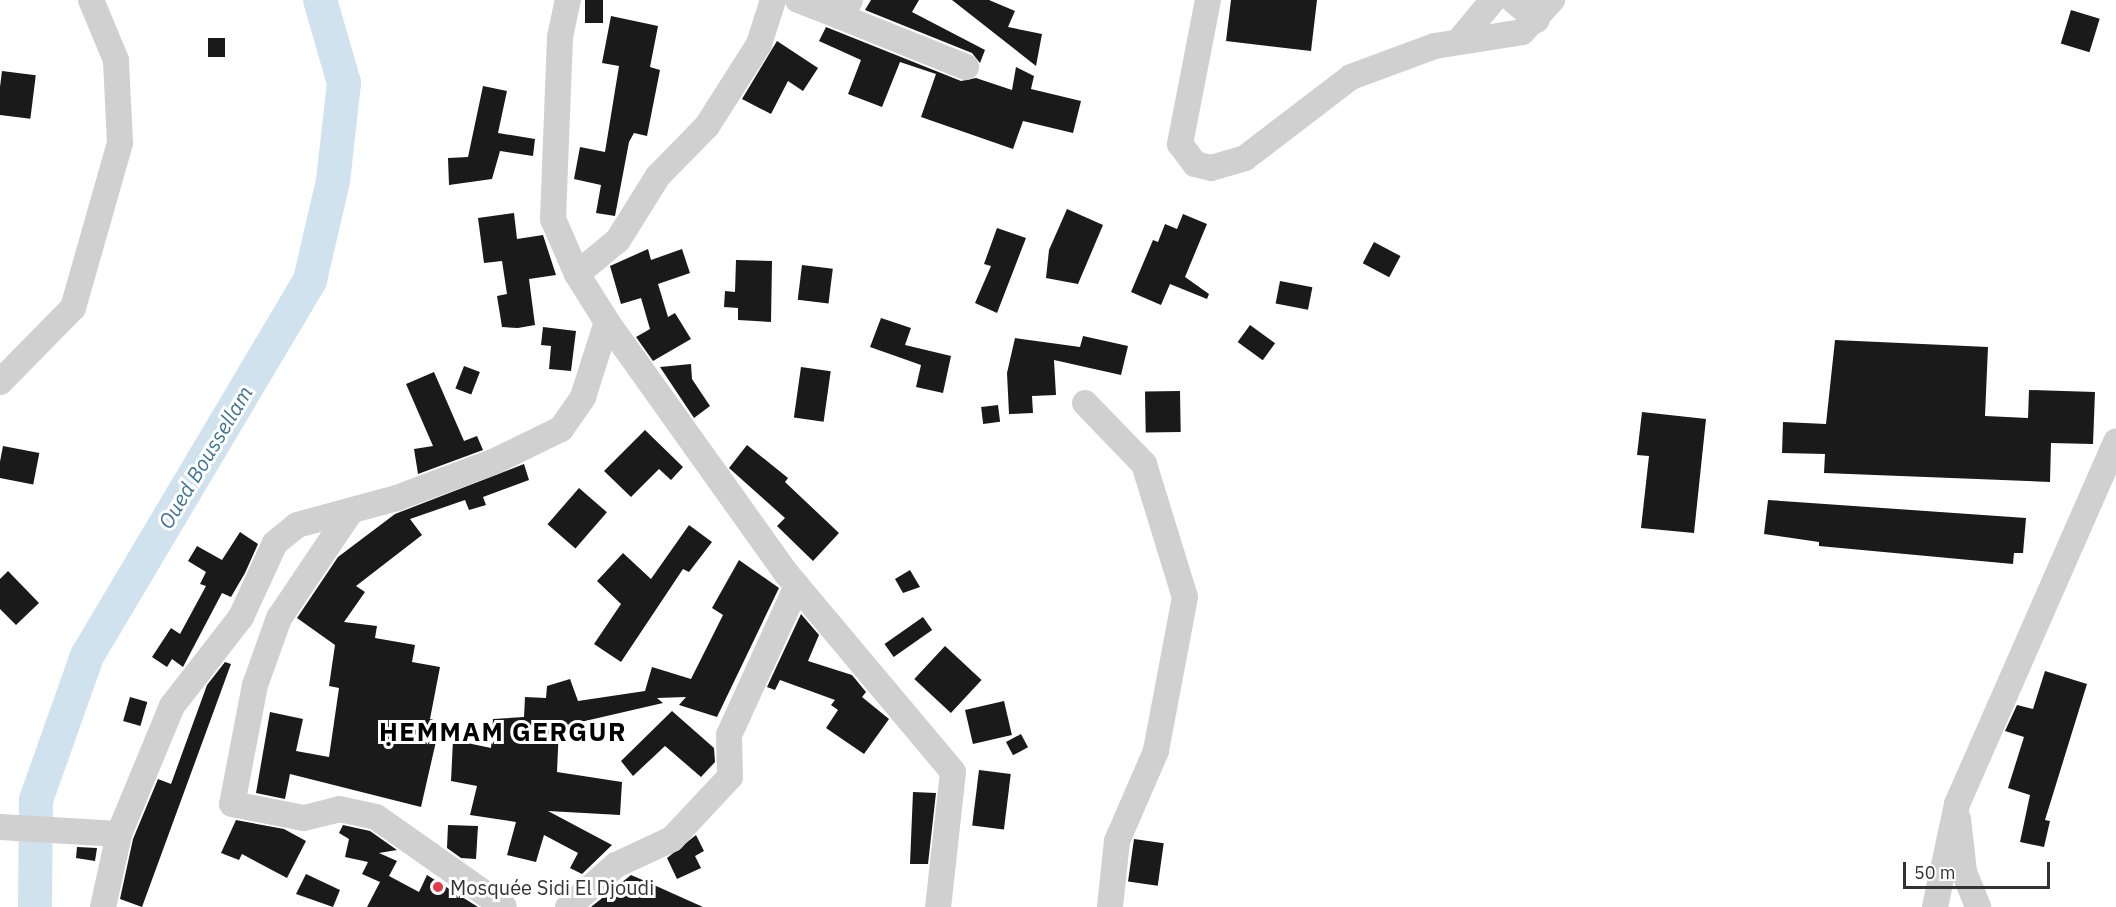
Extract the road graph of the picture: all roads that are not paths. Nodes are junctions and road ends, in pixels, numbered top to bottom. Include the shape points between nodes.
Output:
1 (91, 0) edge
2 (568, 0) edge
3 (773, 0) edge
4 (798, 0) edge
5 (1208, 0) edge
6 (1493, 0) edge
7 (1512, 0) edge
8 (844, 8) edge
9 (1545, 10) edge
10 (1458, 42) junction
11 (966, 67) dead end
12 (577, 274) junction
13 (607, 322) junction
14 (0, 382) edge
15 (1085, 404) dead end
16 (2116, 441) edge
17 (351, 511) junction
18 (797, 586) junction
19 (1957, 804) junction
20 (0, 827) edge
21 (119, 834) junction
22 (103, 907) edge
23 (504, 907) edge
24 (568, 907) edge
25 (938, 907) edge
26 (1110, 907) edge
27 (1935, 907) edge
28 (1978, 907) edge

1 - 14 street via 116,60 120,143 73,308
2 - 12 street via 560,37 553,219
3 - 12 street via 759,44 707,126 658,176 618,240
4 - 8 street
5 - 10 street via 1180,144 1195,164 1211,168 1245,158 1351,77
6 - 10 street
7 - 9 street
8 - 11 street
9 - 10 street via 1522,32
12 - 13 street
13 - 17 street via 583,397 561,429 493,462
13 - 18 street
15 - 26 street via 1144,464 1185,597 1156,751 1117,841
16 - 19 street
17 - 21 street via 297,525 274,543 241,617 172,706
17 - 23 street via 279,618 255,685 232,804 304,818 339,809 376,816
18 - 24 street via 729,735 730,777 672,839 616,866
18 - 25 street via 953,772
19 - 27 street
19 - 28 street via 1964,872
20 - 21 street
21 - 22 street

